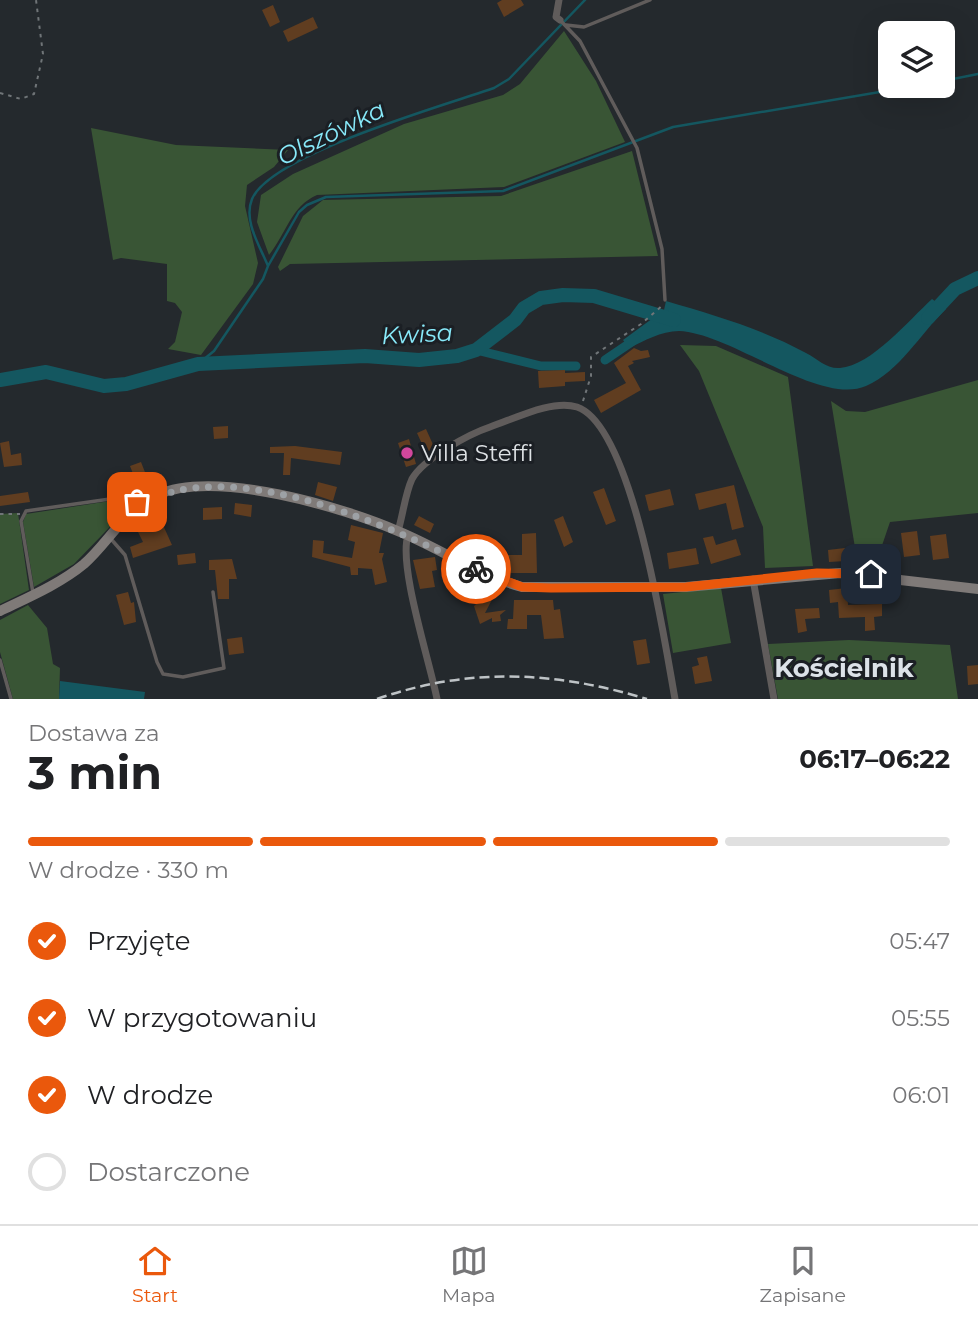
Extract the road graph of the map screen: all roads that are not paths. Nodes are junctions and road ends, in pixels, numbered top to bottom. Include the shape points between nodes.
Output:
1 (559, 0) edge
2 (650, 0) edge
3 (562, 22) junction
4 (579, 29) junction
5 (579, 41) junction
6 (665, 300) road end
7 (141, 505) junction
8 (403, 533) junction
9 (106, 541) junction
10 (753, 579) junction
11 (655, 586) junction
12 (978, 589) edge
13 (213, 592) dead end
14 (33, 595) junction
15 (0, 611) edge
16 (0, 660) edge
17 (11, 699) edge
18 (437, 699) edge
19 (675, 699) edge
20 (774, 699) edge

1 - 3 street via 556,17
2 - 4 lane
3 - 4 lane
3 - 5 lane
4 - 5 lane
5 - 6 lane via 636,146 662,248
7 - 8 main road via 182,488 235,487
7 - 9 main road
7 - 14 lane via 124,497 26,511 21,517
8 - 11 main road via 499,581 522,587
8 - 11 street via 412,480 424,464 477,431 559,405 580,409 611,446 629,489
8 - 18 street
9 - 13 lane via 125,555 163,674 183,677 224,668
9 - 14 main road via 80,567
10 - 11 main road
10 - 12 main road via 860,574
10 - 20 street
11 - 19 street
14 - 15 main road
16 - 17 lane

